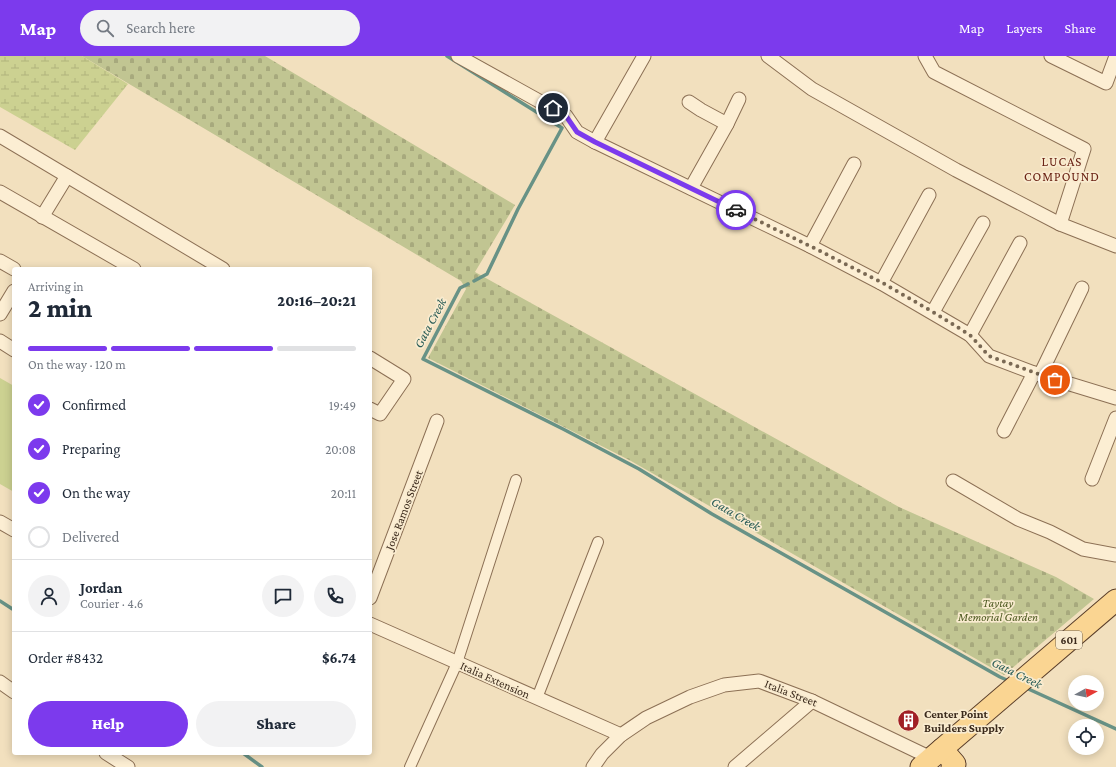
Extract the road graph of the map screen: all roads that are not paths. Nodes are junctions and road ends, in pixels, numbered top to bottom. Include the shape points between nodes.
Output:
1 (458, 56) edge
2 (644, 56) edge
3 (768, 56) edge
4 (925, 56) edge
5 (1051, 56) edge
6 (1116, 56) edge
7 (739, 99) dead end
8 (690, 102) dead end
9 (727, 124) junction
10 (0, 136) edge
11 (595, 142) junction
12 (854, 164) dead end
13 (67, 176) junction
14 (691, 188) junction
15 (0, 192) edge
16 (929, 195) dead end
17 (42, 218) junction
18 (983, 223) dead end
19 (1060, 224) junction
20 (1020, 243) dead end
21 (810, 246) junction
22 (1116, 246) edge
23 (0, 261) edge
24 (130, 267) edge
25 (220, 267) edge
26 (12, 268) edge
27 (881, 282) junction
28 (1082, 288) dead end
29 (12, 294) edge
30 (933, 312) junction
31 (0, 314) edge
32 (970, 335) junction
33 (372, 359) edge
34 (1037, 374) junction
35 (1116, 398) edge
36 (372, 410) edge
37 (1116, 418) edge
38 (437, 420) dead end
39 (1004, 431) dead end
40 (1092, 479) dead end
41 (516, 480) dead end
42 (953, 481) dead end
43 (0, 522) edge
44 (12, 529) edge
45 (598, 542) dead end
46 (1116, 555) edge
47 (372, 593) edge
48 (1116, 600) edge
49 (372, 625) edge
50 (457, 663) junction
51 (0, 682) edge
52 (12, 691) edge
53 (537, 698) junction
54 (812, 700) junction
55 (621, 735) junction
56 (109, 755) edge
57 (940, 761) edge
58 (128, 767) edge
59 (410, 767) edge
60 (593, 767) edge
61 (735, 767) edge

1 - 11 street via 566,116 577,132
2 - 11 street
3 - 19 street via 812,89 956,170
4 - 19 street via 934,72 1084,149
5 - 6 street via 1106,83
7 - 9 street
8 - 9 street
9 - 14 street
10 - 13 street
11 - 14 street
12 - 21 street
13 - 17 street
13 - 25 street
14 - 21 street
15 - 17 street
16 - 27 street
17 - 24 street
18 - 30 street
19 - 22 street
20 - 32 street
21 - 27 street
23 - 26 street
27 - 30 street
28 - 34 street
29 - 31 street
30 - 32 street
32 - 34 street via 989,356
33 - 36 street via 404,379 380,414
34 - 35 street
34 - 39 street
37 - 40 street
38 - 47 street, Jose Ramos Street
41 - 50 street
42 - 46 street via 1018,518 1073,544 1087,550
43 - 44 street
45 - 53 street
48 - 57 main road, 601 via 1018,684
49 - 50 street, Italia Extension
50 - 53 street, Italia Extension
50 - 59 street
51 - 52 street
53 - 55 street, Italia Extension
54 - 55 street, Italia Street via 759,681 724,685 690,697 646,718
54 - 57 street, Italia Street
54 - 61 street
55 - 60 street, Italia Street
56 - 58 street

